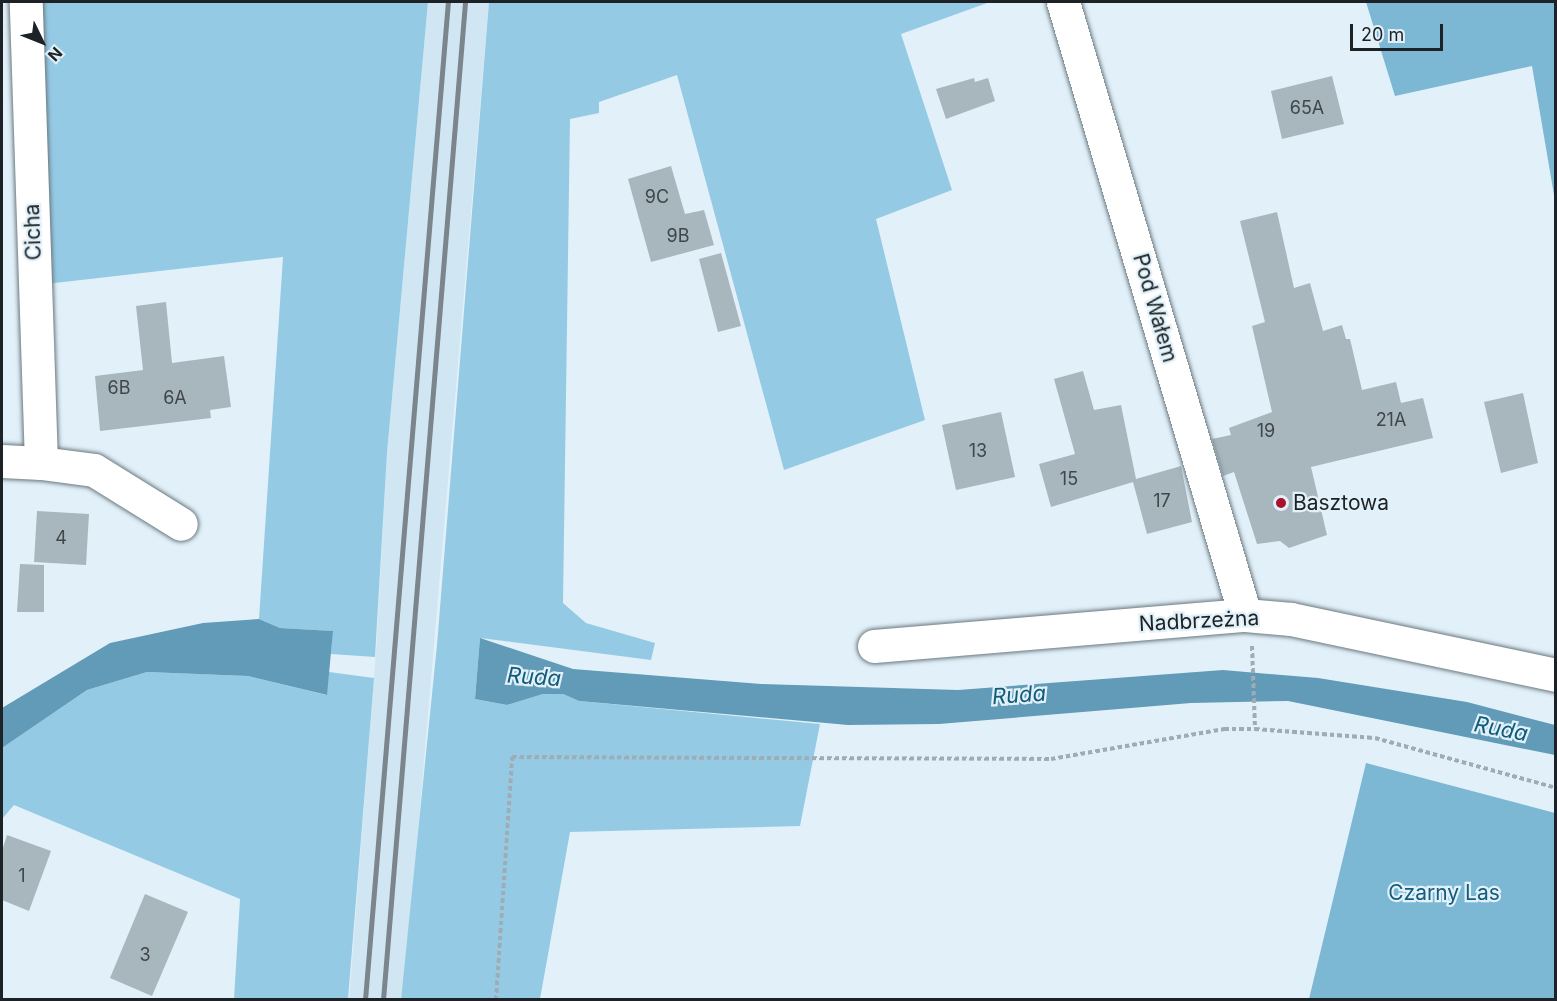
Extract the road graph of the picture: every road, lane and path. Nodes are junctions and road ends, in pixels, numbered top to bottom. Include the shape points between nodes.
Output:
1 (26, 2) edge
2 (1063, 2) edge
3 (2, 461) edge
4 (41, 463) junction
5 (181, 524) dead end
6 (1245, 615) junction
7 (874, 646) dead end
8 (1252, 654) dead end
9 (1556, 675) edge
10 (1255, 729) junction
11 (1556, 788) edge
12 (496, 999) edge

1 - 4 street, Cicha
2 - 6 street, Pod Wałem
3 - 4 street
4 - 5 street via 94,470
6 - 7 street, Nadbrzeżna
6 - 9 street, Nadbrzeżna via 1302,621
8 - 10 path
10 - 11 path via 1375,738
10 - 12 path via 1224,729 1051,759 512,757

